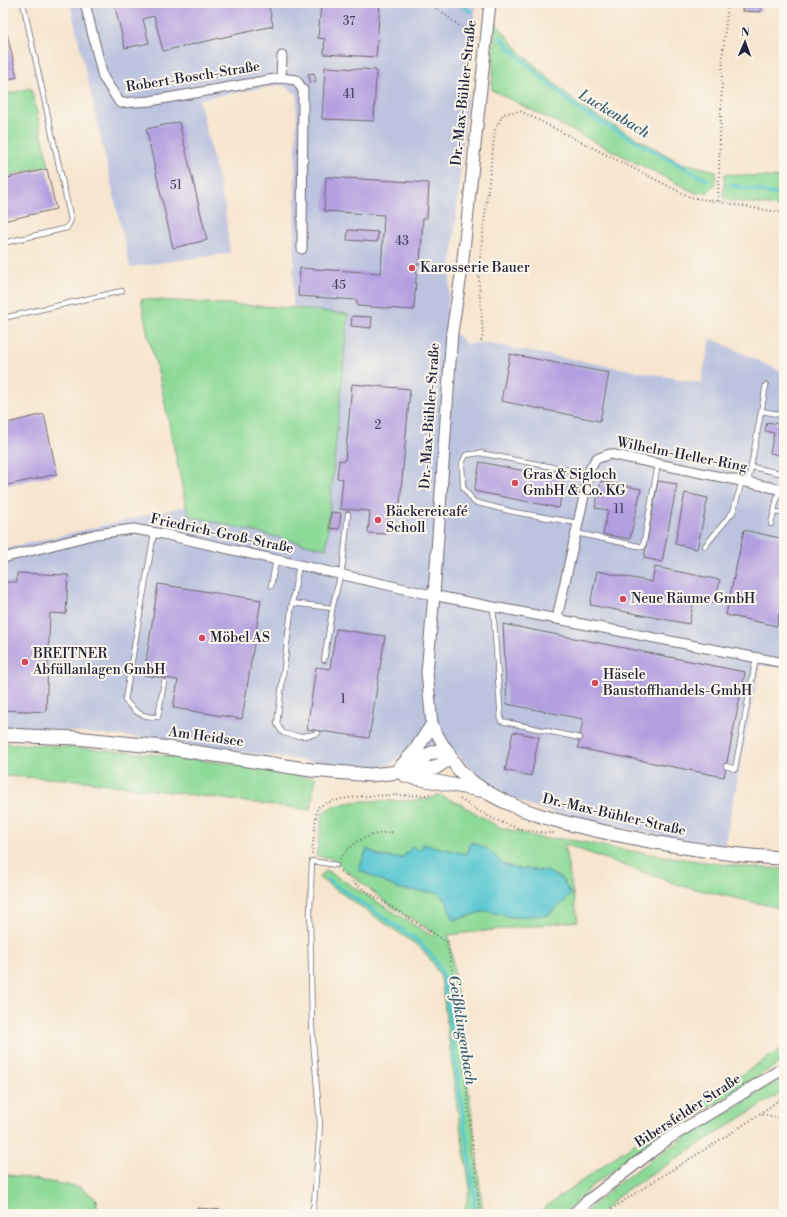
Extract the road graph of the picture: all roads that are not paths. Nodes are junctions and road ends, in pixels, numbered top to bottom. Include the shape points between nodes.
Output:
1 (23, 3) edge
2 (85, 3) edge
3 (490, 3) edge
4 (282, 56) dead end
5 (281, 78) junction
6 (3, 243) edge
7 (302, 249) dead end
8 (122, 291) dead end
9 (3, 318) edge
10 (766, 385) dead end
11 (762, 411) junction
12 (784, 415) edge
13 (658, 464) junction
14 (752, 467) junction
15 (589, 474) junction
16 (784, 474) edge
17 (745, 482) junction
18 (781, 490) edge
19 (774, 512) junction
20 (784, 513) edge
21 (348, 514) dead end
22 (578, 524) junction
23 (771, 524) dead end
24 (154, 533) junction
25 (576, 533) junction
26 (705, 546) dead end
27 (3, 558) edge
28 (276, 560) junction
29 (298, 565) junction
30 (339, 574) junction
31 (271, 586) dead end
32 (434, 595) junction
33 (292, 603) junction
34 (493, 606) junction
35 (332, 608) junction
36 (557, 618) junction
37 (756, 658) junction
38 (324, 660) dead end
39 (784, 663) edge
40 (164, 682) dead end
41 (432, 725) junction
42 (318, 733) dead end
43 (3, 735) edge
44 (580, 738) dead end
45 (447, 753) junction
46 (726, 766) dead end
47 (399, 773) junction
48 (484, 791) junction
49 (784, 858) edge
50 (336, 865) road end
51 (784, 1068) edge
52 (311, 1214) edge
53 (574, 1214) edge

1 - 6 lane via 71,220 67,228
2 - 5 street, Robert-Bosch-Straße via 103,77 120,103 150,101
3 - 32 street, Dr.-Max-Bühler-Straße via 462,269 452,332
4 - 5 street, Robert-Bosch-Straße
5 - 7 street, Robert-Bosch-Straße via 296,80 303,90
8 - 9 lane
10 - 11 lane
11 - 12 lane
11 - 14 lane
13 - 15 street, Wilhelm-Heller-Ring via 610,454 596,459
13 - 17 street, Wilhelm-Heller-Ring
13 - 25 lane via 643,547
14 - 16 lane
14 - 17 lane
15 - 22 street, Wilhelm-Heller-Ring
15 - 22 lane via 480,453 466,454 462,463 463,487 474,502
17 - 18 street, Wilhelm-Heller-Ring
17 - 26 lane via 733,512
18 - 19 lane
19 - 20 lane
19 - 23 lane
21 - 30 lane via 343,564
22 - 25 street, Wilhelm-Heller-Ring
24 - 27 street, Friedrich-Groß-Straße via 133,529 96,534
24 - 28 street, Friedrich-Groß-Straße
24 - 40 lane via 125,700 136,713 158,717
25 - 36 street, Wilhelm-Heller-Ring
28 - 29 street, Friedrich-Groß-Straße
28 - 31 lane
29 - 30 street, Friedrich-Groß-Straße
29 - 33 lane
30 - 32 street, Friedrich-Groß-Straße
30 - 35 lane
32 - 34 street
32 - 41 street, Dr.-Max-Bühler-Straße via 427,672
33 - 35 lane
33 - 42 lane via 277,724 283,733 304,738
34 - 36 street
34 - 44 lane via 501,721
35 - 38 lane
36 - 37 street
37 - 39 street
37 - 46 lane via 735,768
41 - 45 street, Dr.-Max-Bühler-Straße
41 - 47 main road
43 - 47 main road, Am Heidsee via 76,738 162,747 371,776
45 - 47 main road, Am Heidsee via 435,768
45 - 48 main road, Dr.-Max-Bühler-Straße via 463,775
47 - 48 main road
48 - 49 main road, Dr.-Max-Bühler-Straße via 526,811 603,832 712,852
50 - 52 lane via 312,861 312,1027 320,1125
51 - 53 street, Bibersfelder Straße via 670,1138

